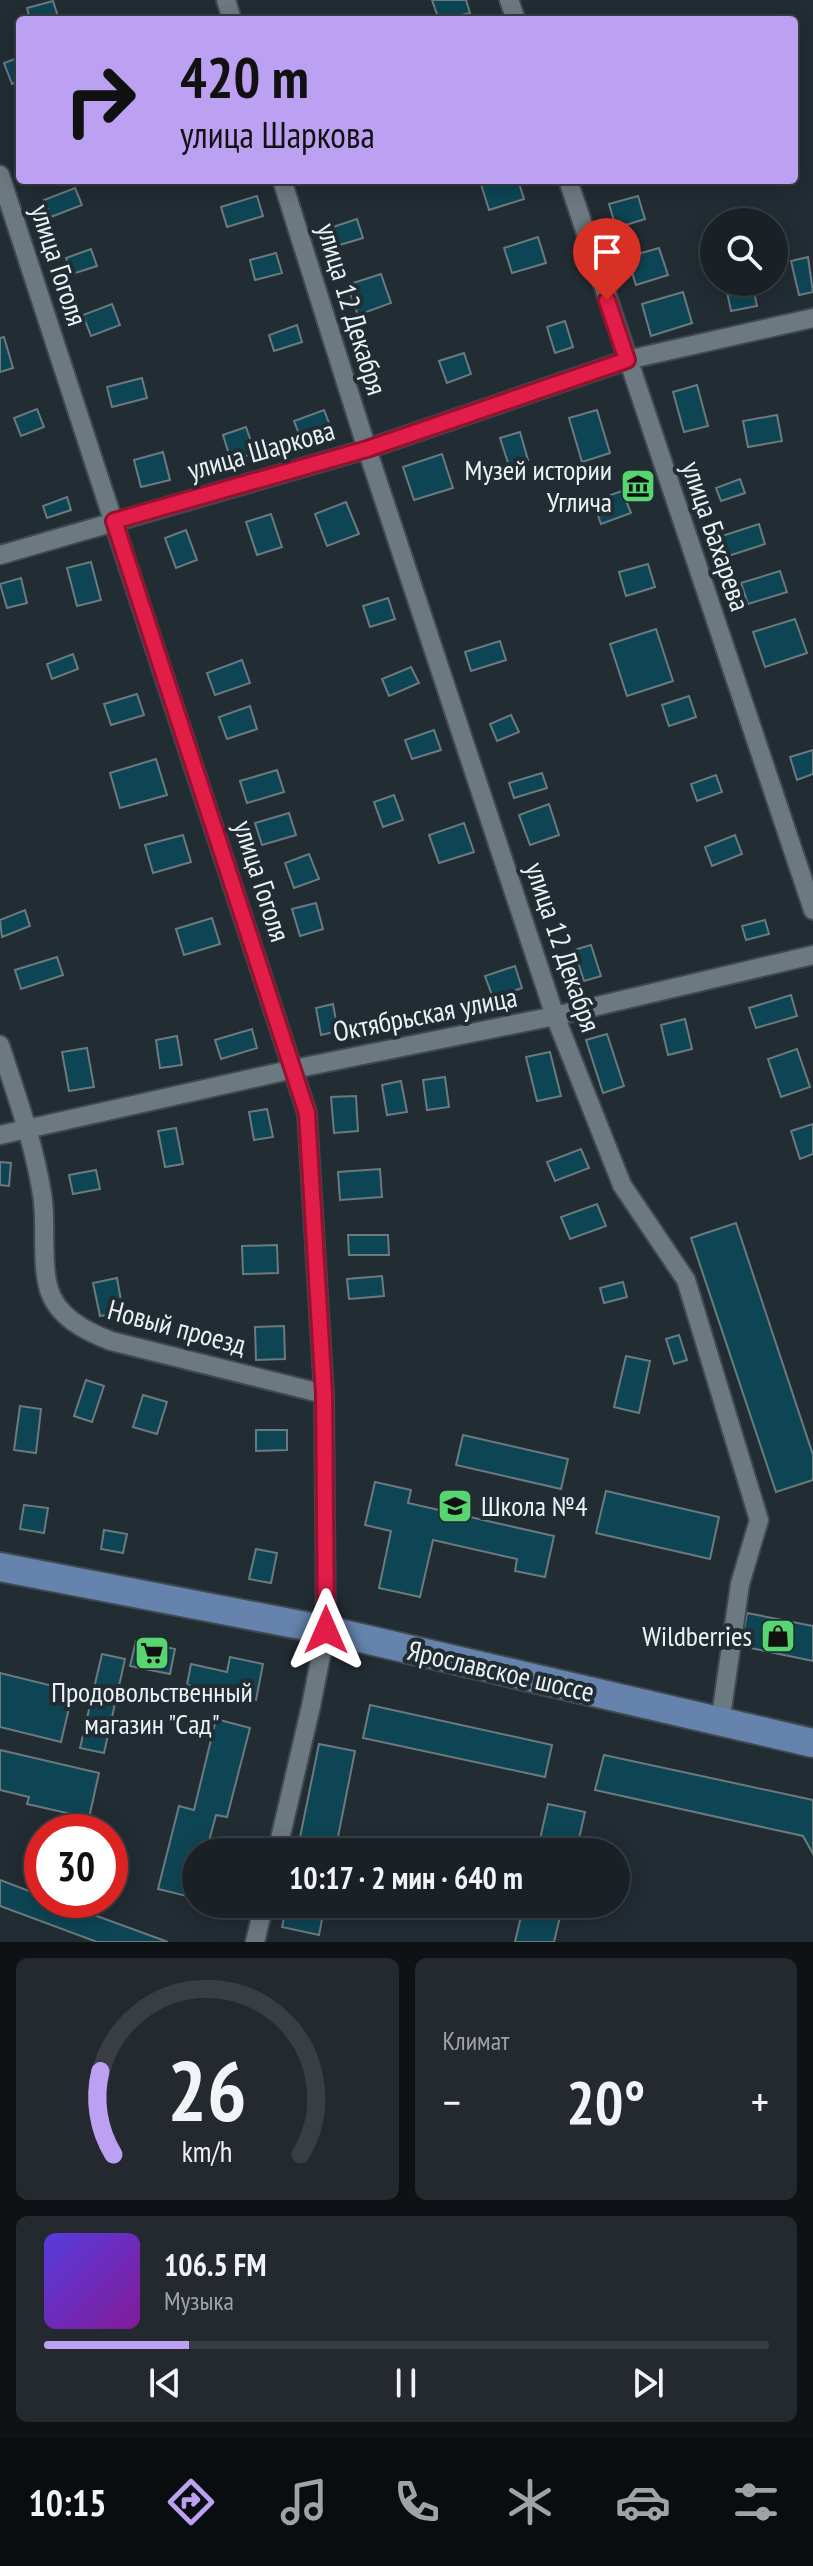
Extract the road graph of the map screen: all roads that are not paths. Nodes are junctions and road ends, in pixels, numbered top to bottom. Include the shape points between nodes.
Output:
1 (0, 175) edge
2 (283, 184) edge
3 (569, 184) edge
4 (813, 318) edge
5 (627, 360) junction
6 (367, 449) junction
7 (114, 521) junction
8 (0, 555) edge
9 (813, 910) edge
10 (813, 955) edge
11 (555, 1016) junction
12 (0, 1045) edge
13 (294, 1069) junction
14 (28, 1131) junction
15 (0, 1135) edge
16 (324, 1394) junction
17 (0, 1567) edge
18 (326, 1630) junction
19 (720, 1723) junction
20 (813, 1743) edge
21 (280, 1838) edge
22 (261, 1918) edge
23 (257, 1941) edge

1 - 7 street, улица Гоголя
2 - 6 street, улица 12 Декабря
3 - 5 street, улица Бахарева
4 - 5 street, улица Шаркова
5 - 6 street, улица Шаркова
5 - 9 street, улица Бахарева
6 - 7 street, улица Шаркова
6 - 11 street, улица 12 Декабря
7 - 8 street, улица Шаркова
7 - 13 street, улица Гоголя
10 - 11 street, Октябрьская улица
11 - 13 street, Октябрьская улица
11 - 19 street, улица 12 Декабря via 622,1185 686,1280 759,1520 740,1584
12 - 14 street, Новый проезд
13 - 14 street, Октябрьская улица
13 - 16 street, улица Гоголя via 307,1113
14 - 15 street, Октябрьская улица
14 - 16 street, Новый проезд via 43,1195 48,1287 69,1319 111,1341
16 - 18 street, улица Гоголя
17 - 18 main road, Ярославское шоссе
18 - 19 main road, Ярославское шоссе
18 - 21 street, улица Гоголя
19 - 20 main road, Ярославское шоссе
22 - 23 street

